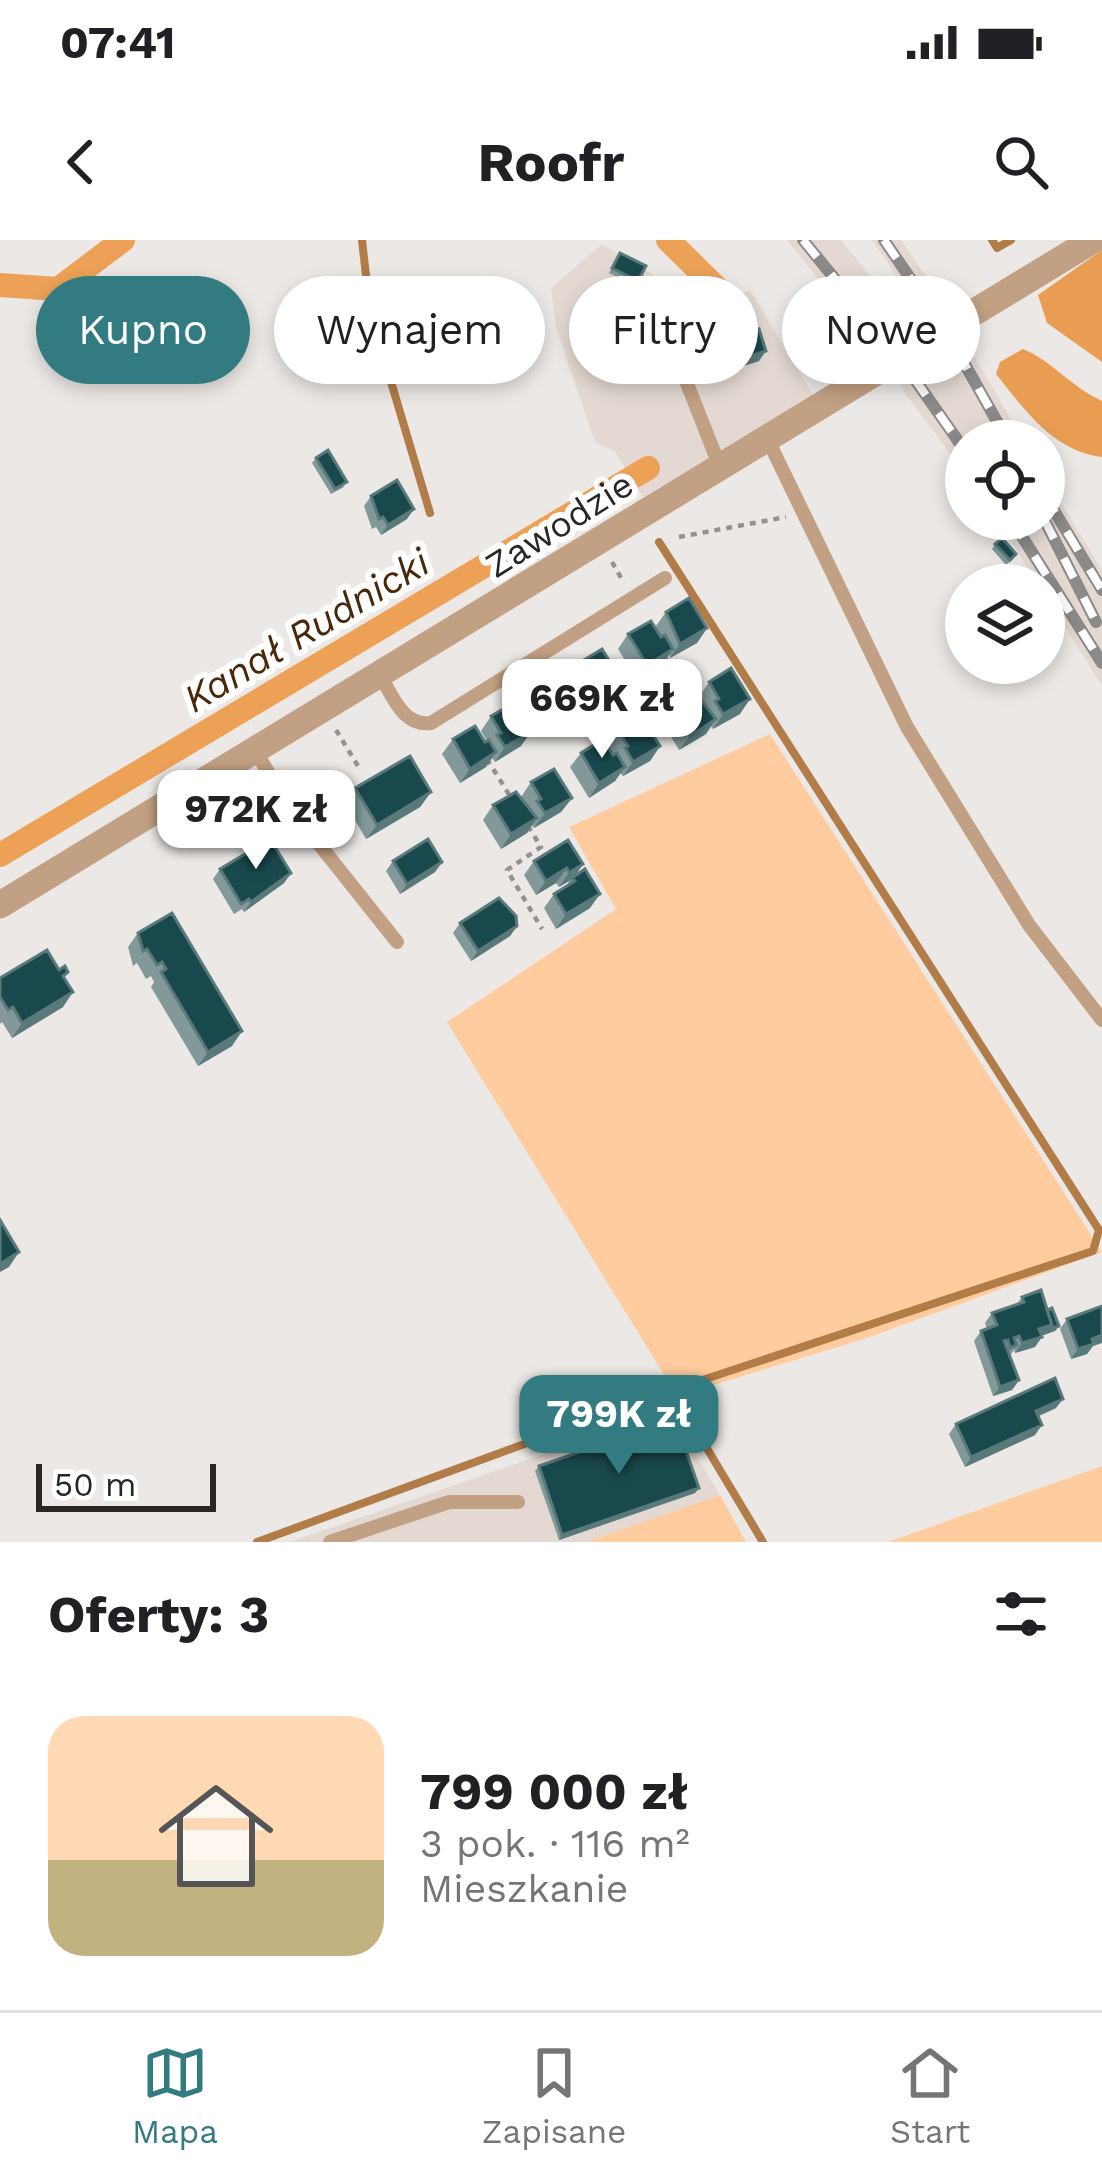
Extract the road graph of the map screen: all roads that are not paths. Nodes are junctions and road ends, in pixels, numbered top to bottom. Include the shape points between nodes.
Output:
1 (1093, 240) edge
2 (688, 384) edge
3 (767, 438) junction
4 (720, 467) junction
5 (665, 578) dead end
6 (380, 675) junction
7 (255, 751) junction
8 (0, 905) edge
9 (397, 942) dead end
10 (1102, 1020) edge
11 (518, 1502) dead end
12 (330, 1542) edge

1 - 3 street, Zawodzie
2 - 4 lane
3 - 4 street, Zawodzie
3 - 10 lane via 907,727 1030,925
4 - 6 street, Zawodzie
5 - 6 lane via 431,723 404,715
6 - 7 street, Zawodzie
7 - 8 street, Zawodzie
7 - 9 lane
11 - 12 lane via 449,1502

